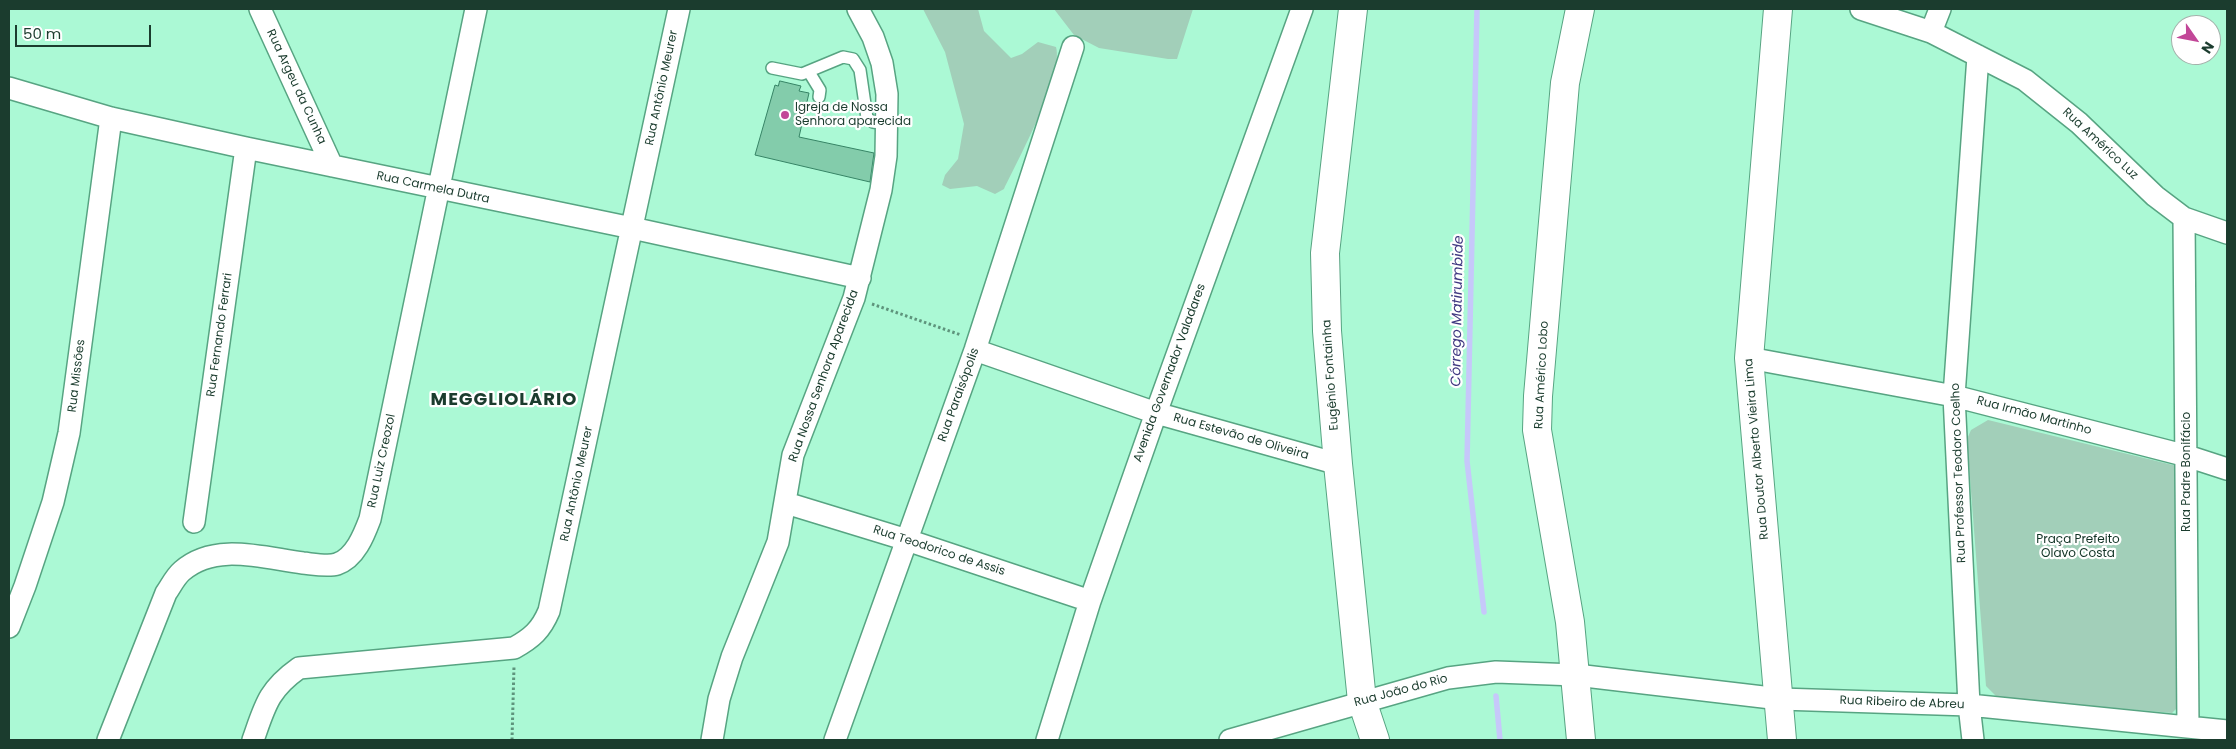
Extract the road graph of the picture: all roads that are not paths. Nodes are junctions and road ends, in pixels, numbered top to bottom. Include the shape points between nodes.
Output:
1 (260, 9) edge
2 (476, 9) edge
3 (679, 9) edge
4 (858, 9) edge
5 (1302, 9) edge
6 (1353, 9) edge
7 (1580, 9) edge
8 (1778, 9) edge
9 (1861, 9) edge
10 (1940, 9) edge
11 (1931, 32) junction
12 (1074, 47) dead end
13 (1978, 56) junction
14 (772, 68) dead end
15 (809, 72) junction
16 (9, 88) edge
17 (819, 97) dead end
18 (111, 118) junction
19 (888, 124) junction
20 (246, 148) junction
21 (332, 166) junction
22 (439, 190) junction
23 (2184, 218) junction
24 (632, 228) junction
25 (2227, 234) edge
26 (857, 288) junction
27 (976, 345) junction
28 (1749, 358) junction
29 (1954, 396) junction
30 (1156, 413) junction
31 (2187, 456) junction
32 (1338, 464) junction
33 (2227, 469) edge
34 (786, 503) junction
35 (194, 522) dead end
36 (907, 540) junction
37 (1090, 601) junction
38 (9, 627) edge
39 (1576, 675) junction
40 (1780, 699) junction
41 (1362, 701) junction
42 (1969, 705) junction
43 (2188, 727) junction
44 (2227, 732) edge
45 (108, 740) edge
46 (253, 740) edge
47 (712, 740) edge
48 (835, 740) edge
49 (1047, 740) edge
50 (1230, 740) edge
51 (1375, 740) edge
52 (1581, 740) edge
53 (1782, 740) edge
54 (1973, 740) edge

1 - 21 street, Rua Argeu da Cunha
2 - 22 street, Rua Luiz Creozol
3 - 24 street, Rua Antônio Meurer
4 - 19 street, Rua Nossa Senhora Aparecida via 873,37 882,64
5 - 30 street, Avenida Governador Valadares
6 - 32 main road, Eugênio Fontainha via 1325,253 1327,331
7 - 39 main road, Rua Américo Lobo via 1565,82 1538,396 1538,430
8 - 28 main road, Rua Doutor Alberto Vieira Lima
9 - 11 street, Rua Américo Luz
10 - 11 street
11 - 13 street, Rua Américo Luz
12 - 27 street, Rua Paraisópolis
13 - 23 street, Rua Américo Luz via 2025,80 2080,123 2155,196
13 - 29 street, Rua Professor Teodoro Coelho
14 - 15 lane via 802,74
15 - 17 lane via 820,90
15 - 19 lane via 843,57 854,59 860,70 865,115 873,122
16 - 18 street, Rua Carmela Dutra
18 - 20 street, Rua Carmela Dutra
18 - 38 street, Rua Missões via 69,432 53,502
19 - 26 street, Rua Nossa Senhora Aparecida via 881,190
20 - 21 street, Rua Carmela Dutra
20 - 35 street, Rua Fernando Ferrari
21 - 22 street, Rua Carmela Dutra
22 - 24 street, Rua Carmela Dutra
22 - 45 street, Rua Luiz Creozol via 370,518 363,538 349,556 337,564 318,565 230,554 211,556 180,572 166,593
23 - 25 street, Rua Américo Luz
23 - 31 street, Rua Padre Bonifácio
24 - 26 street, Rua Carmela Dutra
24 - 46 street, Rua Antônio Meurer via 549,611 542,628 514,648 300,668 282,680 268,699
26 - 34 street, Rua Nossa Senhora Aparecida via 793,455
27 - 30 street, Rua Estevão de Oliveira
27 - 36 street, Rua Paraisópolis
28 - 29 street, Rua Irmão Martinho
28 - 40 main road, Rua Doutor Alberto Vieira Lima
29 - 31 street, Rua Irmão Martinho
29 - 42 street, Rua Professor Teodoro Coelho
30 - 32 street, Rua Estevão de Oliveira
30 - 37 street, Avenida Governador Valadares
31 - 33 street, Rua Irmão Martinho
31 - 43 street, Rua Padre Bonifácio
32 - 41 main road, Eugênio Fontainha
34 - 36 street, Rua Teodorico de Assis
34 - 47 street, Rua Nossa Senhora Aparecida via 778,542 732,658
36 - 37 street, Rua Teodorico de Assis
36 - 48 street, Rua Paraisópolis
37 - 49 street, Avenida Governador Valadares
39 - 40 street, Rua Ribeiro de Abreu
39 - 41 street, Rua João do Rio via 1496,672 1448,678
39 - 52 main road, Rua Américo Lobo
40 - 42 street, Rua Ribeiro de Abreu
40 - 53 main road, Rua Doutor Alberto Vieira Lima
41 - 50 street, Rua João do Rio
41 - 51 main road, Eugênio Fontainha
42 - 43 street, Rua Ribeiro de Abreu
42 - 54 street, Rua Professor Teodoro Coelho
43 - 44 street, Rua Ribeiro de Abreu

